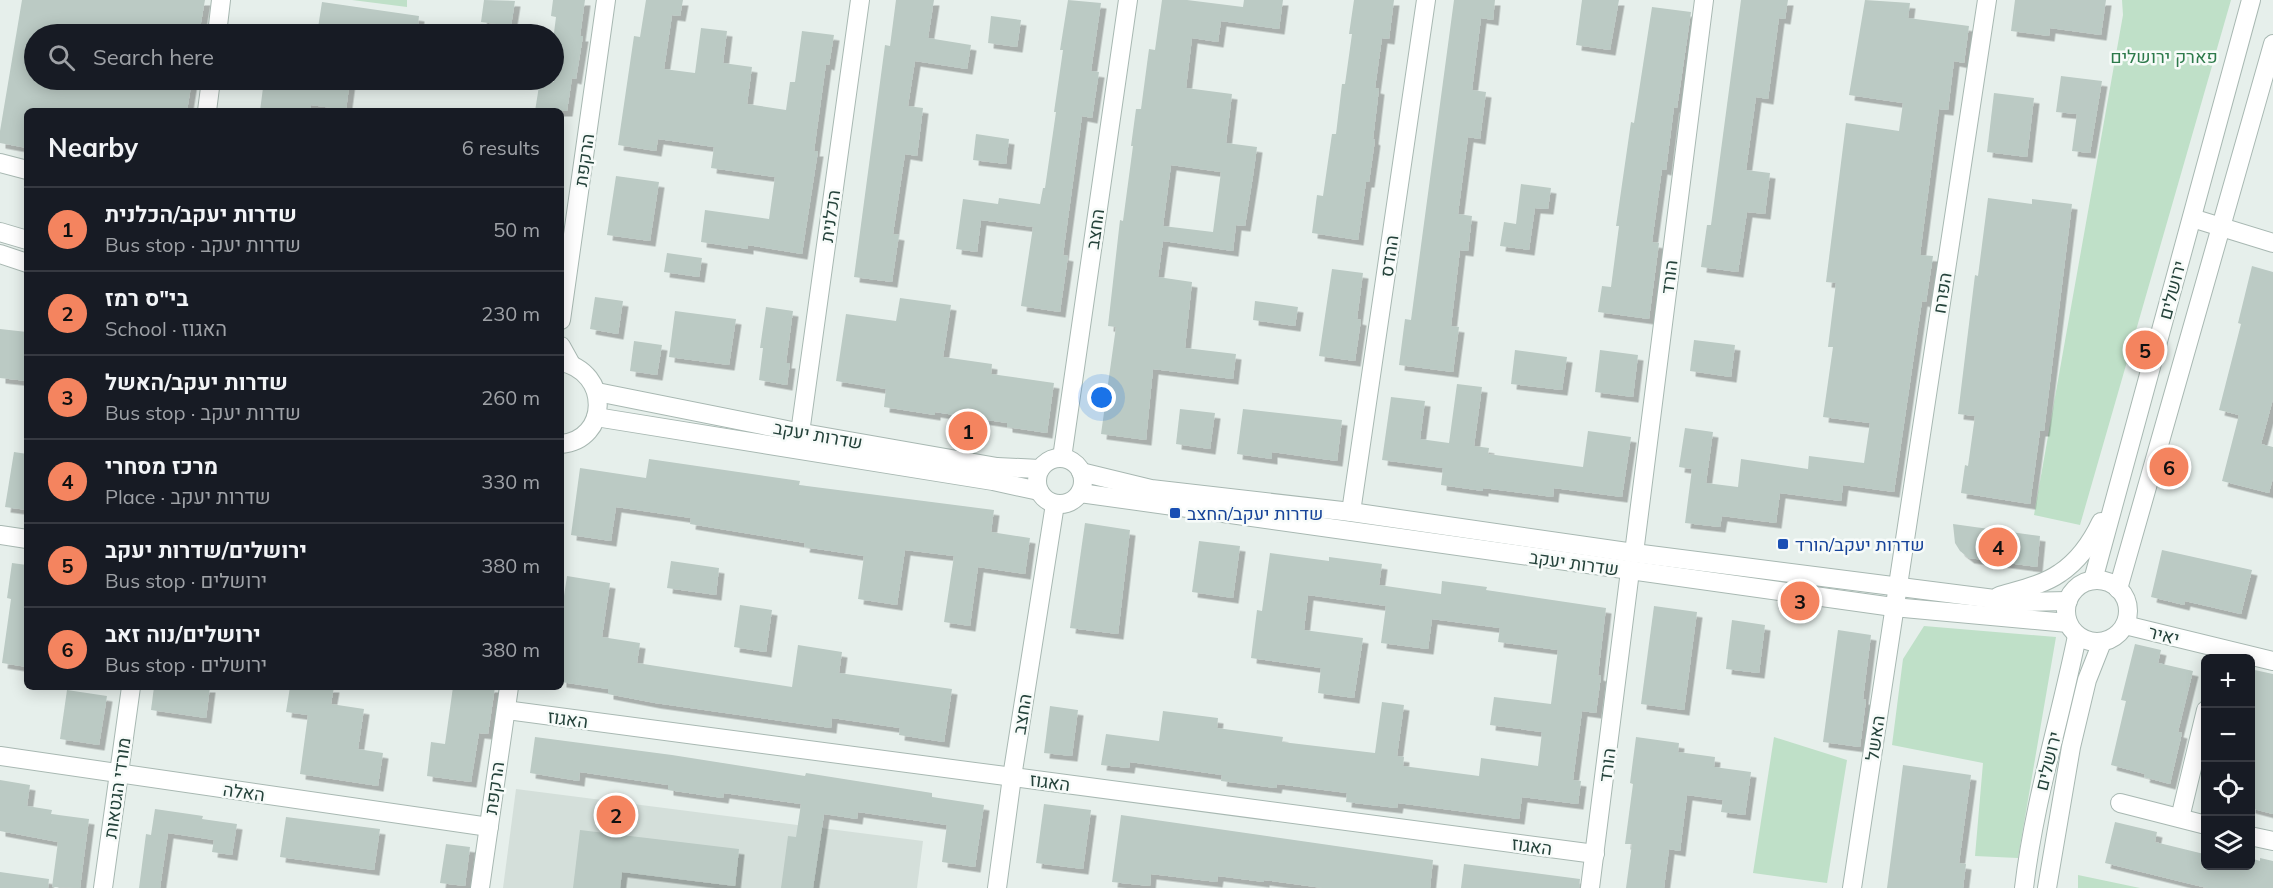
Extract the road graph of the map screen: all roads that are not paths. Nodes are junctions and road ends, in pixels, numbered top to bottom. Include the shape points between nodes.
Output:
1 (221, 0) edge
2 (606, 0) edge
3 (860, 0) edge
4 (1128, 0) edge
5 (1426, 0) edge
6 (1704, 0) edge
7 (1987, 0) edge
8 (2252, 0) edge
9 (218, 24) edge
10 (2273, 44) edge
11 (210, 90) edge
12 (207, 108) edge
13 (0, 163) edge
14 (24, 169) edge
15 (2192, 218) junction
16 (2222, 227) junction
17 (0, 232) edge
18 (24, 239) edge
19 (2273, 243) edge
20 (0, 255) edge
21 (24, 262) edge
22 (564, 299) edge
23 (566, 363) edge
24 (597, 392) junction
25 (596, 417) junction
26 (800, 433) junction
27 (564, 443) edge
28 (1062, 458) junction
29 (1040, 470) junction
30 (1081, 472) junction
31 (2118, 489) junction
32 (1039, 491) junction
33 (1080, 493) junction
34 (1055, 504) junction
35 (1351, 513) junction
36 (0, 535) edge
37 (24, 539) edge
38 (1632, 562) junction
39 (2093, 580) junction
40 (1896, 587) junction
41 (2118, 589) junction
42 (1993, 598) junction
43 (2068, 601) junction
44 (1893, 607) junction
45 (2125, 625) junction
46 (2073, 629) junction
47 (2102, 642) junction
48 (2219, 653) edge
49 (2273, 661) edge
50 (131, 690) edge
51 (509, 690) edge
52 (506, 710) junction
53 (2201, 727) edge
54 (0, 756) edge
55 (119, 773) junction
56 (1012, 777) junction
57 (2120, 803) dead end
58 (2180, 818) junction
59 (2201, 824) edge
60 (489, 827) junction
61 (2255, 837) edge
62 (2273, 841) edge
63 (1595, 854) junction
64 (103, 888) edge
65 (480, 888) edge
66 (997, 888) edge
67 (1590, 888) edge
68 (1852, 888) edge
69 (2024, 888) edge
70 (2047, 888) edge

1 - 9 street
2 - 22 street, הרקפת
3 - 26 street, הכלנית
4 - 28 street, החצב
5 - 35 street, ההדס
6 - 38 street, הורד
7 - 40 street, הפרח
8 - 15 street, ירושלים
10 - 16 street, ירושלים
11 - 12 street
13 - 14 street
15 - 16 street
15 - 31 street, ירושלים
16 - 19 street
16 - 41 street, ירושלים
17 - 18 street
20 - 21 street
23 - 24 street via 587,375
24 - 25 street
24 - 26 street, שדרות יעקב
25 - 27 street via 580,438
25 - 32 street, שדרות יעקב
26 - 29 street, שדרות יעקב via 997,467
28 - 29 street via 1049,461
28 - 30 street via 1074,462
29 - 32 street
30 - 33 street
30 - 35 street, שדרות יעקב via 1150,489
31 - 39 street, ירושלים
31 - 42 street via 2091,542 2061,573
32 - 34 street
33 - 34 street via 1069,503
33 - 38 street, שדרות יעקב
34 - 56 street, החצב
35 - 38 street, שדרות יעקב
36 - 37 street
38 - 40 street, שדרות יעקב
38 - 44 street, שדרות יעקב
38 - 63 street, הורד
39 - 41 street
39 - 43 street via 2075,589
40 - 42 street, שדרות יעקב
40 - 44 street, האשל
41 - 45 street via 2127,602
42 - 43 street, שדרות יעקב
43 - 46 street via 2066,615
44 - 46 street, שדרות יעקב
44 - 68 street, האשל
45 - 47 street via 2115,637
45 - 48 street, יאיר
46 - 47 street via 2085,640
46 - 69 street, ירושלים via 2067,688 2040,794
47 - 70 street, ירושלים via 2087,680 2071,747
48 - 49 street, יאיר
50 - 55 street, מורדי הגטאות
51 - 52 street, הרקפת
52 - 56 street, האגוז
52 - 60 street, הרקפת
53 - 58 street
54 - 55 street, האלה
55 - 60 street, האלה
55 - 64 street, מורדי הגטאות
56 - 63 street, האגוז
56 - 66 street, החצב
57 - 58 street
58 - 59 street
60 - 65 street, הרקפת
61 - 62 street
63 - 67 street, הורד

